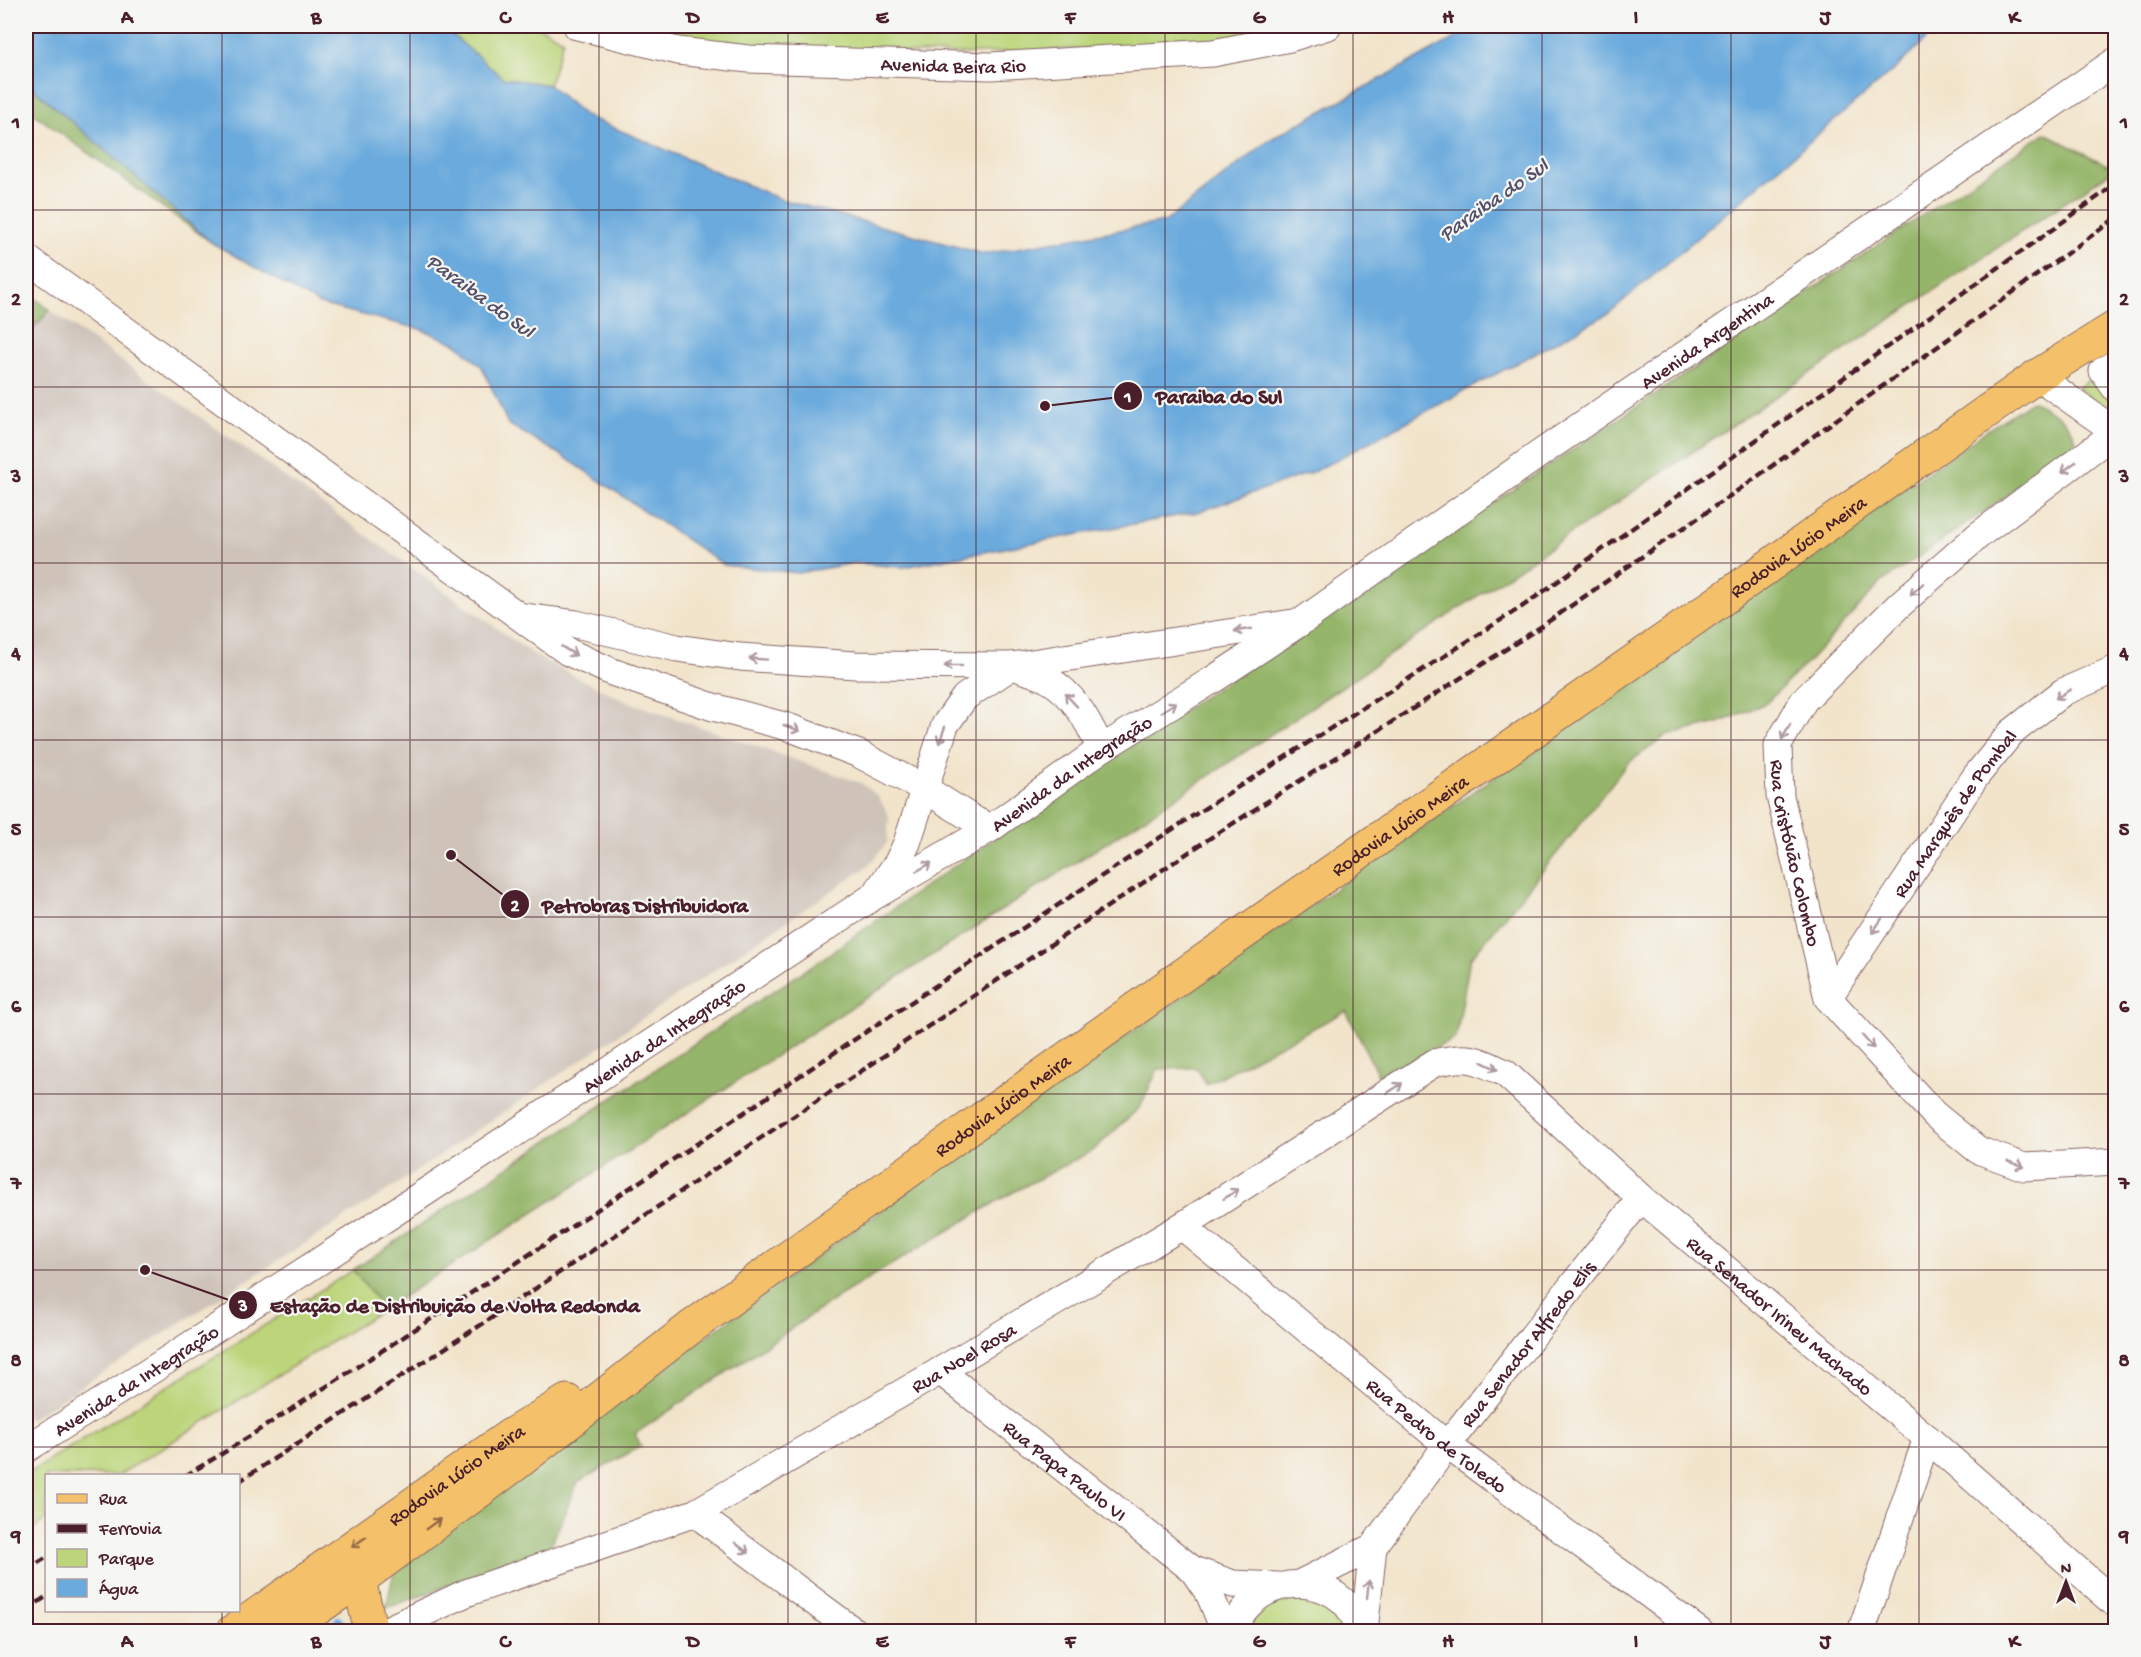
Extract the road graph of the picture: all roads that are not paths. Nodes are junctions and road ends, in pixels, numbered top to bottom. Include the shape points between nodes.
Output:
1 (578, 26) edge
2 (1328, 26) edge
3 (2115, 62) edge
4 (26, 258) edge
5 (2115, 327) edge
6 (2115, 363) edge
7 (2037, 376) junction
8 (2115, 389) edge
9 (2115, 432) edge
10 (521, 616) junction
11 (1300, 622) junction
12 (1012, 666) junction
13 (2115, 669) edge
14 (1101, 749) junction
15 (925, 789) junction
16 (992, 828) junction
17 (874, 896) junction
18 (1828, 998) junction
19 (1434, 1063) joint
20 (2115, 1162) edge
21 (1641, 1198) junction
22 (1182, 1226) junction
23 (690, 1328) junction
24 (940, 1371) junction
25 (1927, 1438) junction
26 (1447, 1445) junction
27 (26, 1449) edge
28 (695, 1513) junction
29 (1373, 1547) junction
30 (1193, 1570) junction
31 (359, 1580) junction
32 (1289, 1585) junction
33 (466, 1593) junction
34 (2115, 1604) edge
35 (383, 1631) edge
36 (232, 1632) edge
37 (283, 1632) edge
38 (426, 1632) edge
39 (855, 1632) edge
40 (1225, 1632) edge
41 (1233, 1632) edge
42 (1362, 1632) edge
43 (1700, 1632) edge
44 (1861, 1632) edge

1 - 2 street, Avenida Beira Rio via 678,51 749,59 991,66 1213,53
3 - 11 street, Avenida Argentina via 1545,450
4 - 10 street
5 - 7 main road, Rodovia Lúcio Meira
6 - 8 street via 2103,372
7 - 9 street
7 - 23 main road, Rodovia Lúcio Meira via 1163,989
9 -> 18 street, Rua Cristóvão Colombo via 1980,534 1898,606 1804,700 1778,745 1780,796
12 -> 10 street via 855,665 740,657
10 -> 15 street via 568,652 612,672 713,707 788,727 859,754
11 -> 12 street
14 -> 11 street, Avenida da Integração
14 -> 12 street via 1072,700 1048,679
12 -> 15 street via 965,697 945,725
13 -> 18 street, Rua Marquês de Pombal via 2063,692 2011,734 1976,776
14 - 16 street, Avenida da Integração
15 - 16 street
15 - 17 street via 898,862
17 -> 16 street, Avenida da Integração
17 - 27 street, Avenida da Integração via 412,1201
18 -> 20 street, Rua Cristóvão Colombo via 1935,1115 1978,1150 2024,1167
19 -> 21 street, Rua Senador Irineu Machado via 1458,1057 1479,1060 1505,1073
22 -> 19 street, Rua Noel Rosa
21 - 25 street, Rua Senador Irineu Machado
21 - 26 street, Rua Senador Alfredo Elis
22 - 24 street, Rua Noel Rosa
22 - 26 street, Rua Pedro de Toledo
31 -> 23 main road, Rodovia Lúcio Meira
23 -> 36 main road, Rodovia Lúcio Meira via 509,1436
24 - 28 street, Rua Noel Rosa
24 - 30 street, Rua Papa Paulo VI
25 - 34 street, Rua Senador Irineu Machado
25 - 44 street
26 - 29 street, Rua Senador Alfredo Elis
26 - 43 street, Rua Pedro de Toledo
28 - 33 street, Rua Noel Rosa
28 -> 39 street
29 - 32 street, Rua Senador Alfredo Elis
42 -> 29 street, Rua Senador Alfredo Elis
30 - 32 street, Rua Papa Paulo VI via 1233,1584
30 - 40 street, Rua Papa Paulo VI via 1210,1595
31 - 35 main road
31 - 37 main road, Rodovia Lúcio Meira
32 - 41 street, Rua Senador Alfredo Elis via 1257,1596 1236,1620
32 - 42 street via 1323,1588 1342,1600
33 - 35 street, Rua Noel Rosa
33 - 38 street, Rua Noel Rosa

